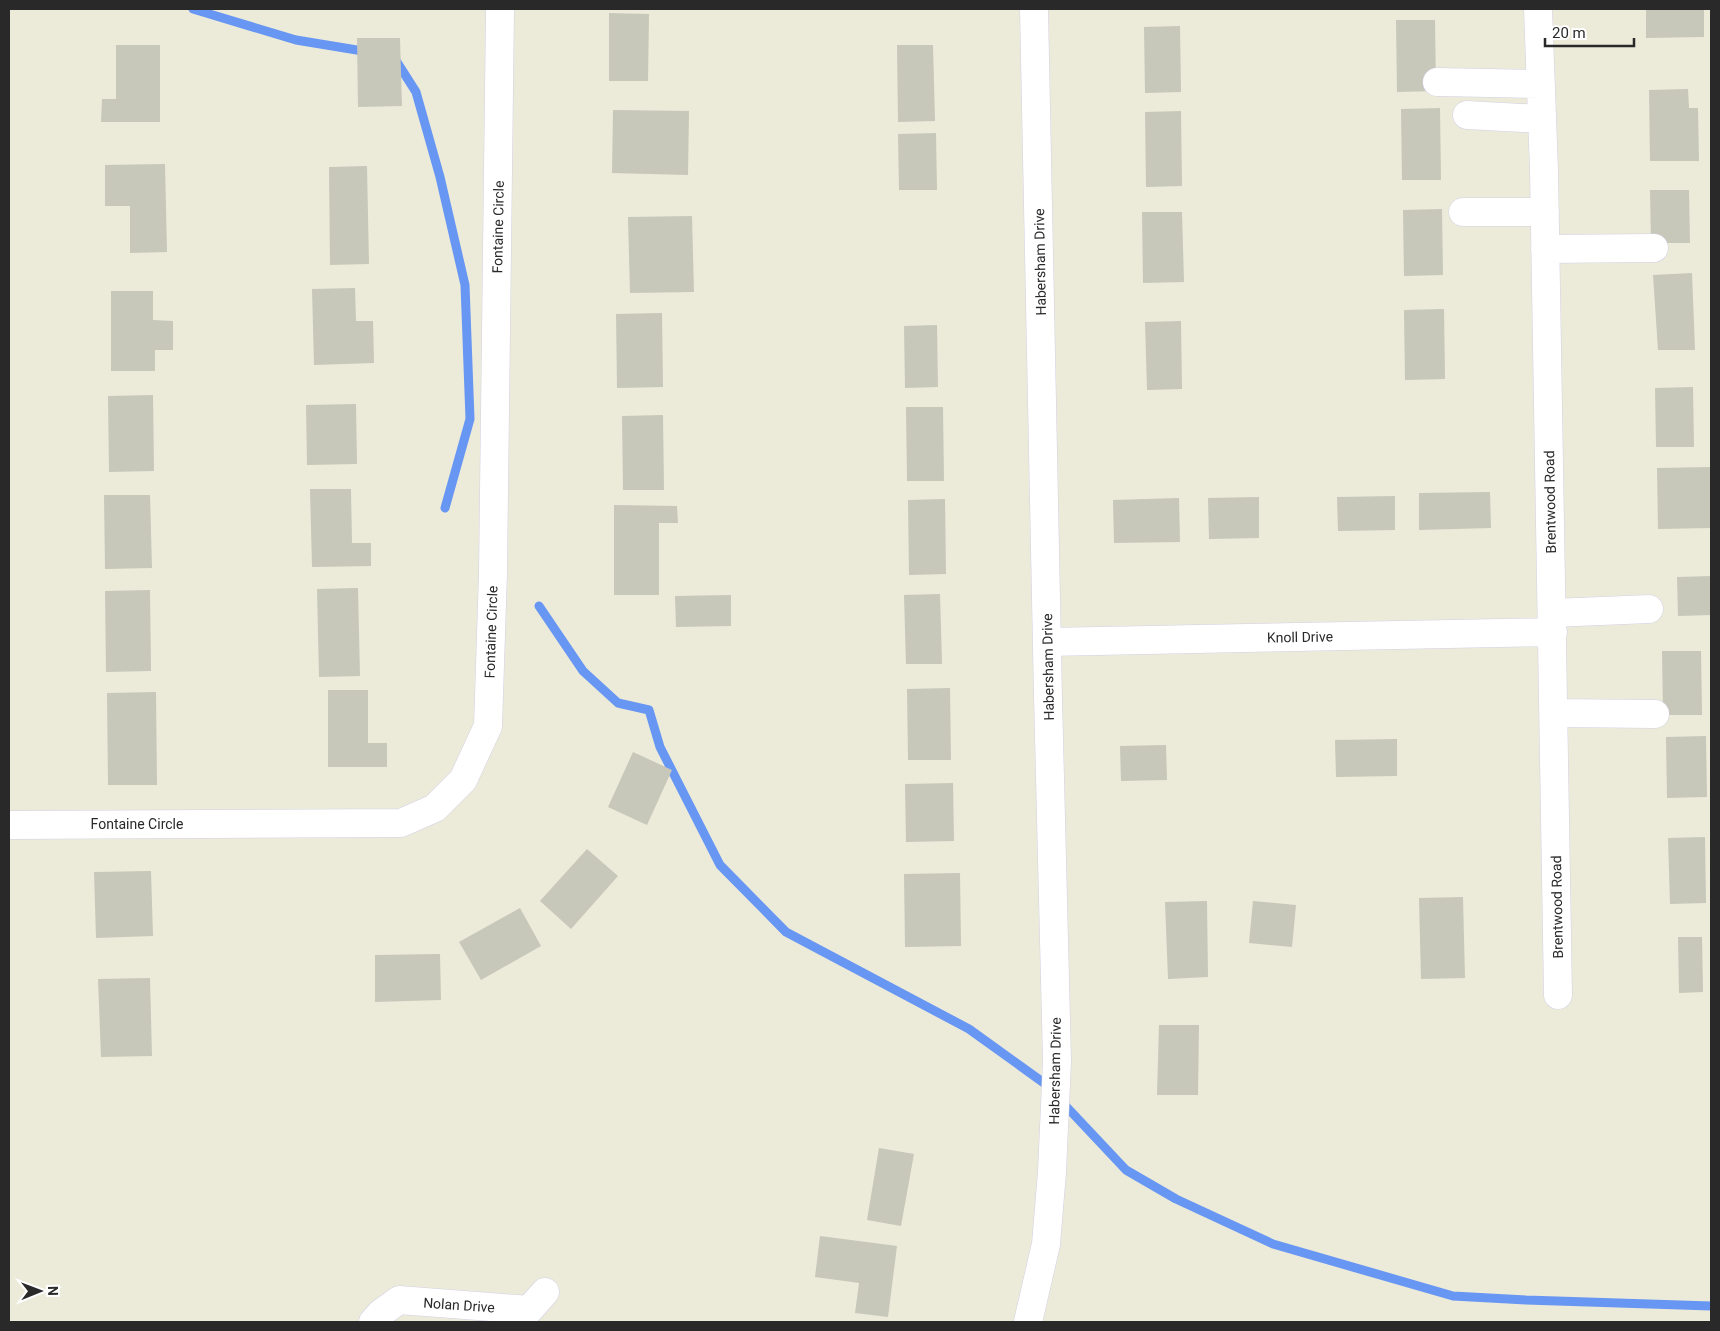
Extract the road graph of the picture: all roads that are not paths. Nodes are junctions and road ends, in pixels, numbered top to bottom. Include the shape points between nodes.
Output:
1 (500, 9) edge
2 (1034, 9) edge
3 (1538, 9) edge
4 (1437, 82) dead end
5 (1541, 84) junction
6 (1467, 115) dead end
7 (1542, 118) junction
8 (1464, 212) dead end
9 (1545, 212) junction
10 (1654, 248) dead end
11 (1545, 249) junction
12 (1649, 609) dead end
13 (1553, 622) junction
14 (1048, 642) junction
15 (1554, 713) junction
16 (1655, 714) dead end
17 (9, 825) edge
18 (1558, 995) dead end
19 (545, 1292) dead end
20 (373, 1322) edge
21 (1028, 1322) edge

1 - 17 street, Fontaine Circle via 488,726 462,780 436,808 401,823
2 - 14 street, Habersham Drive
3 - 5 street, Brentwood Road
4 - 5 street
5 - 7 street, Brentwood Road
6 - 7 street
7 - 9 street, Brentwood Road
8 - 9 street
9 - 11 street, Brentwood Road
10 - 11 street
11 - 13 street, Brentwood Road
12 - 13 street, Knoll Drive
13 - 14 street, Knoll Drive
13 - 15 street, Brentwood Road
14 - 21 street, Habersham Drive via 1057,1061 1046,1244
15 - 16 street
15 - 18 street, Brentwood Road
19 - 20 street, Nolan Drive via 529,1310 399,1300

